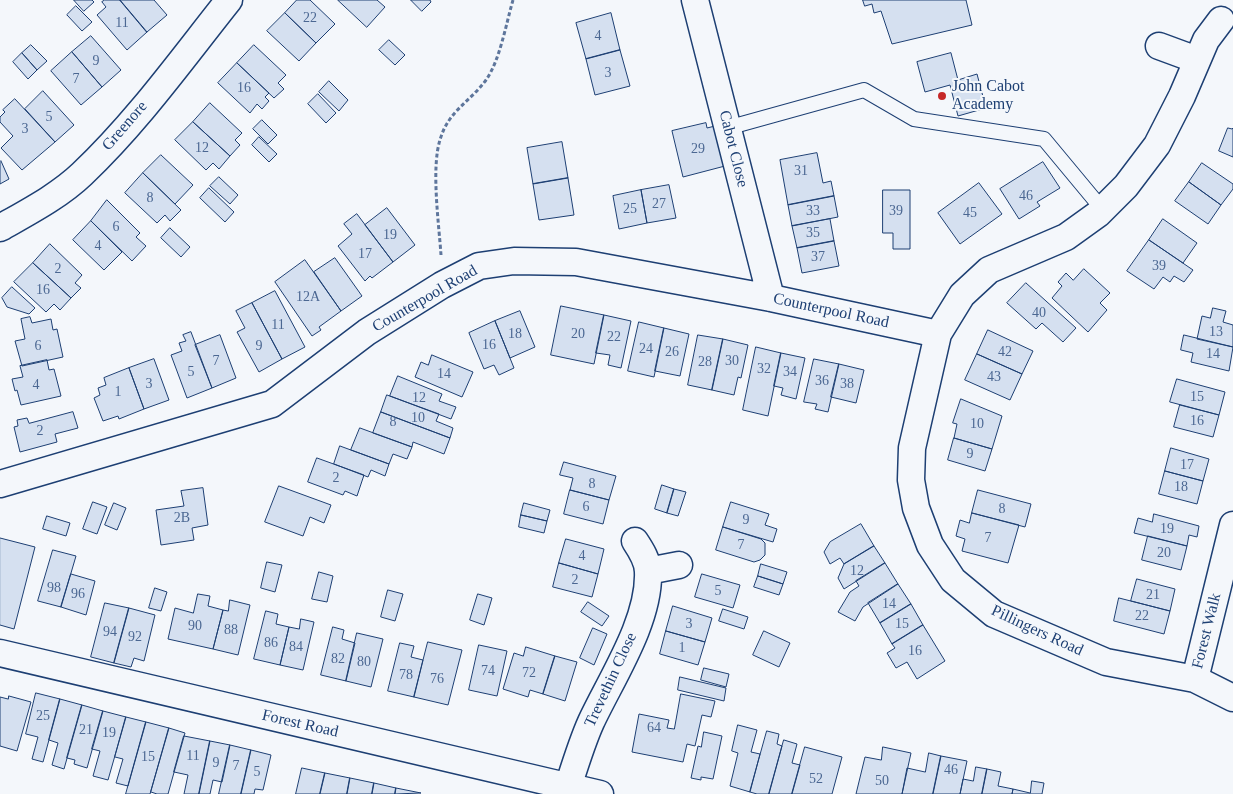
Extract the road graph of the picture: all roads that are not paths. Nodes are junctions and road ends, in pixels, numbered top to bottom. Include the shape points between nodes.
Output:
1 (229, 0) edge
2 (694, 0) edge
3 (1220, 20) dead end
4 (1158, 46) dead end
5 (1197, 60) junction
6 (727, 128) junction
7 (1103, 210) junction
8 (0, 228) edge
9 (771, 298) junction
10 (938, 334) junction
11 (0, 484) edge
12 (1233, 525) edge
13 (635, 541) dead end
14 (679, 565) dead end
15 (648, 571) junction
16 (0, 653) edge
17 (1195, 679) junction
18 (1233, 698) edge
19 (579, 791) edge

1 - 8 street, Greenore via 125,129 81,175
2 - 6 street, Cabot Close
3 - 5 street, Pillingers Road
4 - 5 street
5 - 7 street, Pillingers Road via 1157,146
6 - 7 lane via 864,90 914,119 1044,139
6 - 9 street, Cabot Close
7 - 10 street, Pillingers Road via 1066,237 990,270 962,295
9 - 10 street, Counterpool Road
9 - 11 street, Counterpool Road via 576,262 514,261 479,266 367,332 272,404
10 - 17 street, Pillingers Road via 912,448 911,480 916,508 930,545 953,580 994,614 1106,662
12 - 17 street, Forest Walk
13 - 15 street, Trevethin Close
14 - 15 street
15 - 19 street, Trevethin Close via 646,597 631,638 590,724
16 - 19 street, Forest Road
17 - 18 street, Pillingers Road

